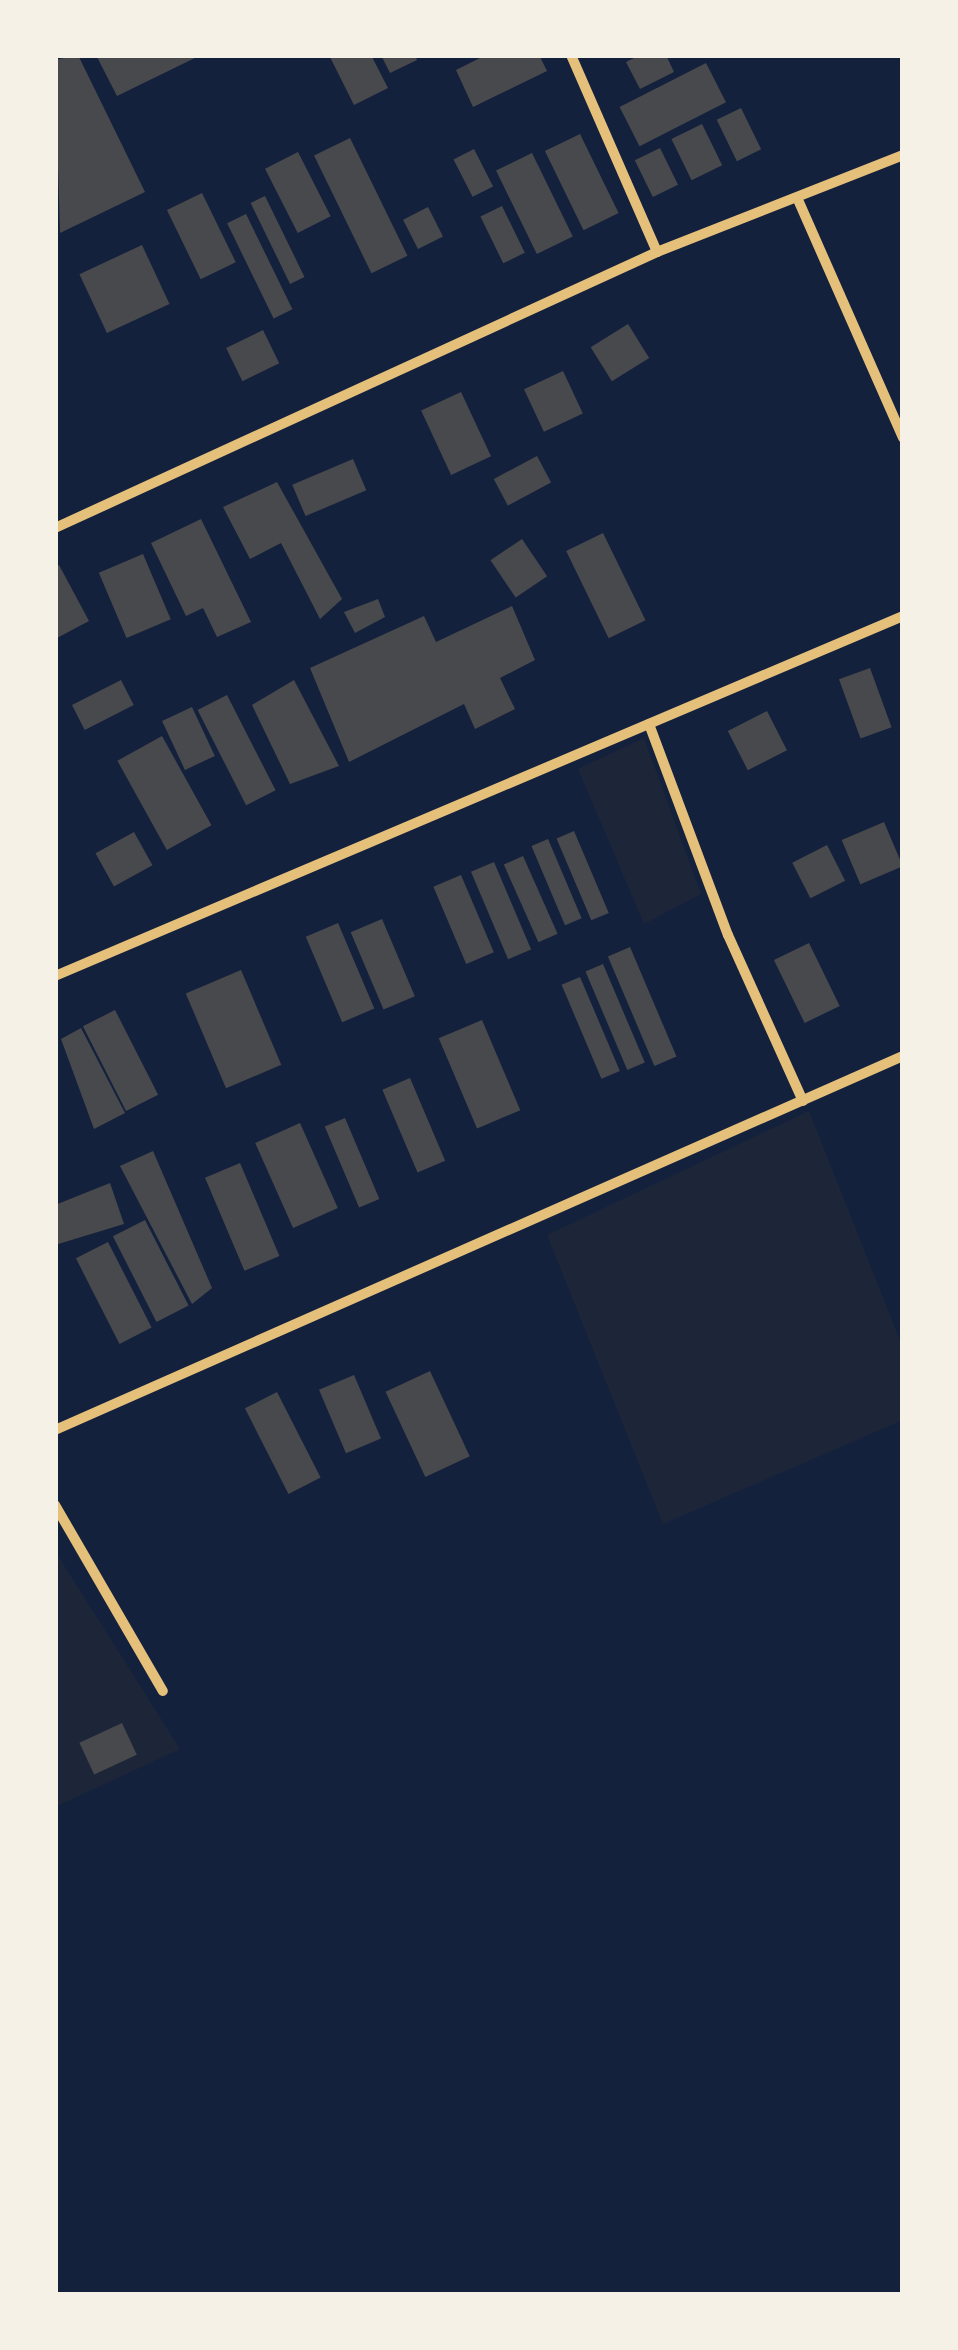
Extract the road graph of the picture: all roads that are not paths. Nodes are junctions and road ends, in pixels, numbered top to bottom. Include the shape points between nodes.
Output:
1 (571, 55) edge
2 (903, 155) edge
3 (799, 202) junction
4 (657, 252) junction
5 (903, 438) edge
6 (55, 528) edge
7 (903, 616) edge
8 (649, 724) junction
9 (55, 976) edge
10 (903, 1056) edge
11 (804, 1101) junction
12 (55, 1430) edge
13 (55, 1504) edge
14 (163, 1690) dead end

1 - 4 street
2 - 3 street
3 - 4 street
3 - 5 street
4 - 6 street
7 - 8 street
8 - 9 street
8 - 11 street via 728,935
10 - 11 street
11 - 12 street
13 - 14 street

